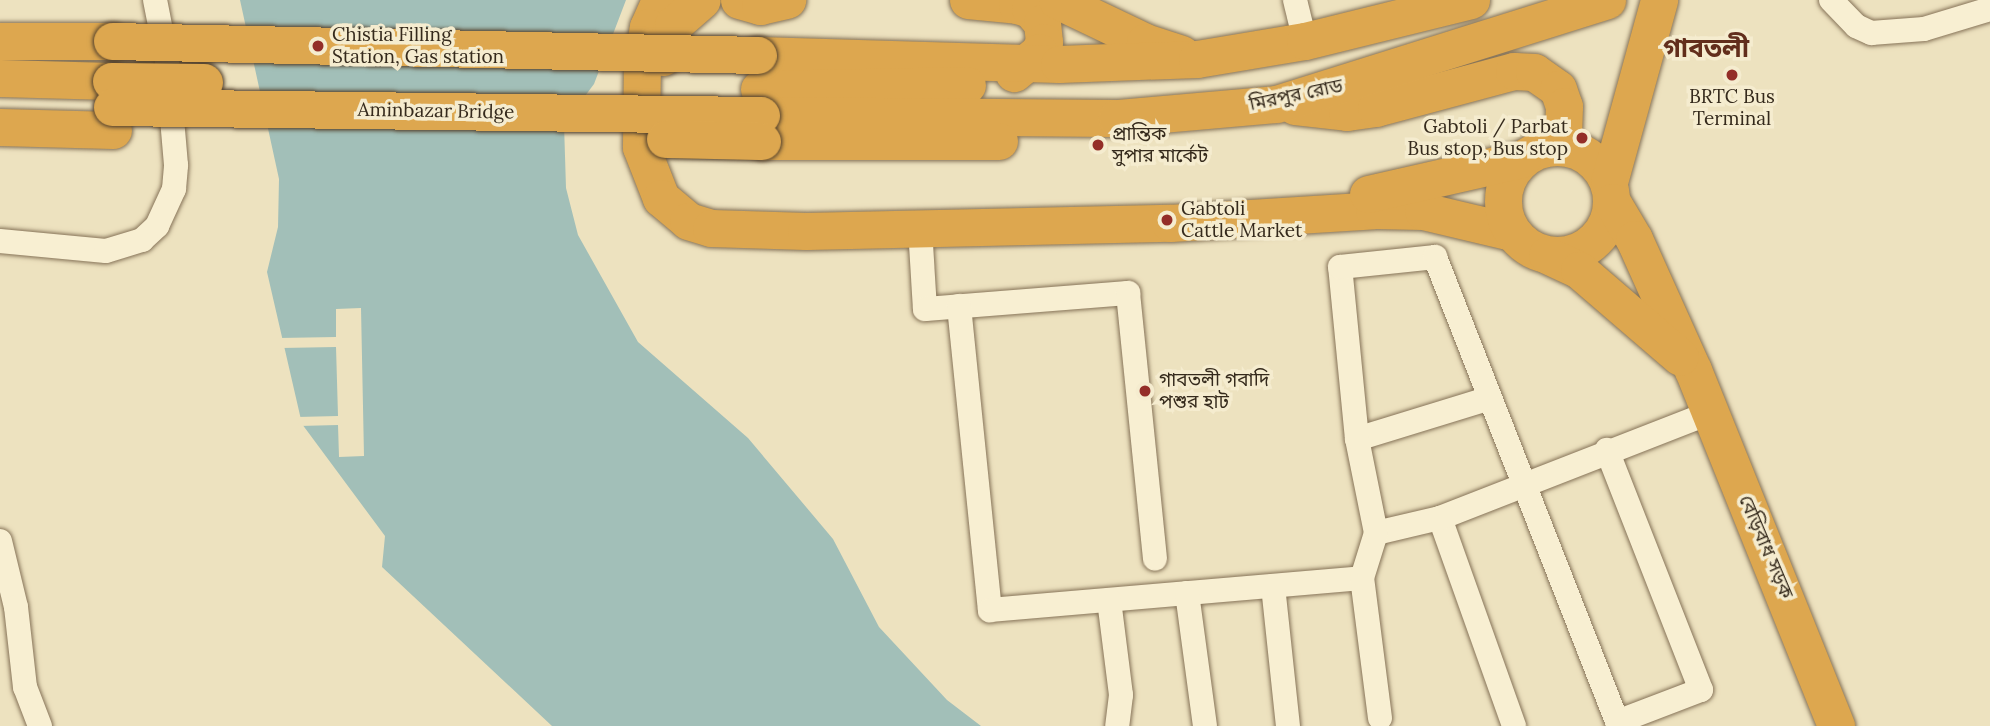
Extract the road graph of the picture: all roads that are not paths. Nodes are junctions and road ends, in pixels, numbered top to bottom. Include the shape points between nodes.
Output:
1 (155, 0) edge
2 (660, 0) edge
3 (702, 0) edge
4 (739, 0) edge
5 (787, 0) edge
6 (1295, 0) edge
7 (1471, 0) edge
8 (1608, 0) edge
9 (1659, 0) edge
10 (1831, 0) edge
11 (998, 1) edge
12 (1067, 1) edge
13 (1990, 9) edge
14 (0, 41) edge
15 (1305, 41) junction
16 (1197, 59) junction
17 (1028, 64) junction
18 (0, 78) edge
19 (995, 84) junction
20 (760, 100) junction
21 (1276, 103) junction
22 (0, 105) edge
23 (112, 106) junction
24 (0, 127) edge
25 (1556, 146) junction
26 (1522, 159) junction
27 (1610, 192) junction
28 (920, 228) junction
29 (1512, 232) junction
30 (0, 241) edge
31 (1547, 254) junction
32 (959, 306) junction
33 (1693, 370) junction
34 (1487, 399) junction
35 (1710, 412) junction
36 (1357, 439) junction
37 (1607, 450) junction
38 (1522, 485) junction
39 (1440, 519) junction
40 (1376, 533) junction
41 (0, 541) edge
42 (1155, 559) dead end
43 (1362, 579) junction
44 (1273, 586) junction
45 (1187, 593) junction
46 (1109, 600) junction
47 (1659, 717) edge
48 (1380, 718) dead end
49 (40, 726) edge
50 (1117, 726) edge
51 (1205, 726) edge
52 (1287, 726) edge
53 (1514, 726) edge
54 (1836, 726) edge

1 - 30 street via 167,61 176,165 174,190 157,226 142,240 106,251
2 - 28 highway via 648,27 639,117 641,147 661,198 688,220 711,228
3 - 26 highway via 683,12 665,43 659,127 664,150 682,184 708,208 727,216 1254,207 1339,200
4 - 5 highway via 760,6
6 - 15 street
7 - 15 highway
8 - 21 highway, মিরপুর রোড
9 - 27 highway
10 - 13 street via 1856,26 1871,33 1924,29
11 - 17 highway via 1030,9 1042,23 1044,42
12 - 16 highway via 1145,42
14 - 20 highway, bridge via 112,41
15 - 16 highway
16 - 17 highway
16 - 19 highway via 1137,76
17 - 19 highway
17 - 20 highway
18 - 23 highway
19 - 20 highway
20 - 21 highway, মিরপুর রোড via 1117,118
20 - 23 highway, Aminbazar Bridge, bridge
21 - 25 highway via 1347,112 1514,71 1534,72 1558,89 1564,106 1563,135
22 - 23 highway
23 - 24 highway
25 - 26 highway
25 - 27 highway via 1588,156
26 - 29 highway via 1505,186 1505,218
27 - 31 highway via 1608,221 1591,243 1566,254
27 - 33 highway, বেড়িবাধ সড়ক
28 - 29 highway via 1170,223 1374,209 1423,211
28 - 32 street via 925,309
29 - 31 highway via 1534,250
31 - 33 highway, বেড়িবাধ সড়ক via 1606,292
32 - 42 street via 1128,293
32 - 46 street via 990,610
33 - 35 highway, বেড়িবাধ সড়ক
34 - 36 street
34 - 36 street via 1435,257 1340,267
34 - 38 street
35 - 37 street
35 - 54 highway, বেড়িবাধ সড়ক
36 - 40 street
37 - 38 street
37 - 47 street via 1701,690
38 - 39 street
38 - 47 street via 1617,723
39 - 40 street
39 - 53 street
40 - 43 street
41 - 49 street via 16,607 25,687
43 - 44 street
43 - 48 street
44 - 45 street
44 - 52 street
45 - 46 street
45 - 51 street
46 - 50 street via 1121,695

